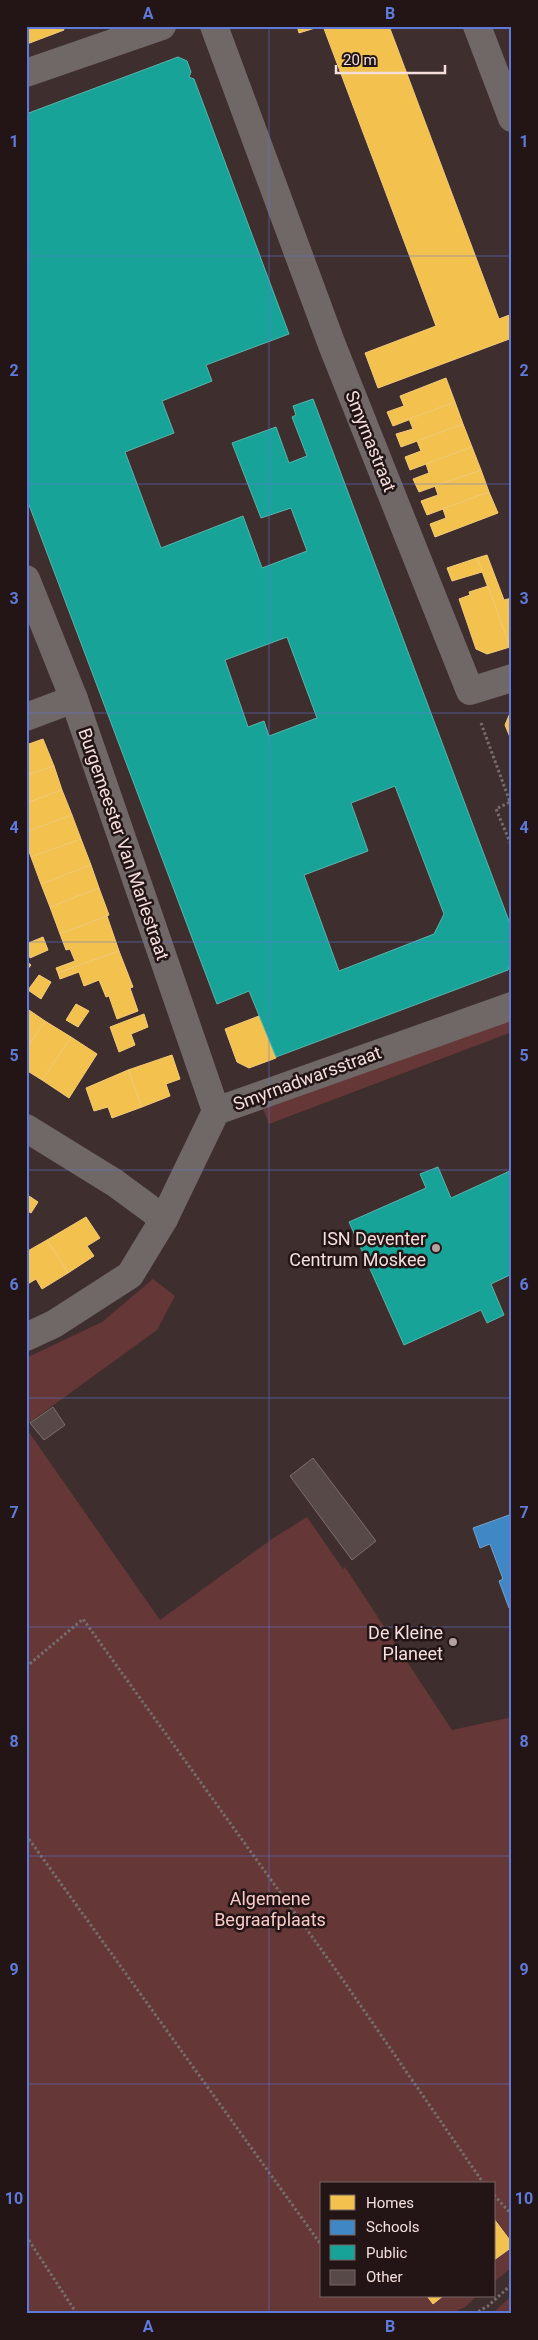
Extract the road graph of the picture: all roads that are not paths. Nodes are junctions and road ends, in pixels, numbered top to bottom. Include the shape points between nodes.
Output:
1 (162, 26) edge
2 (214, 26) edge
3 (477, 26) edge
4 (26, 73) edge
5 (512, 118) edge
6 (26, 579) edge
7 (512, 678) edge
8 (74, 699) junction
9 (26, 717) edge
10 (512, 1006) edge
11 (216, 1111) junction
12 (26, 1128) edge
13 (164, 1219) junction
14 (26, 1336) edge

1 - 4 street
2 - 7 street, Smyrnastraat via 332,344 470,691
3 - 5 street
6 - 8 street, Burgemeester Van Marlestraat
8 - 9 street
8 - 11 street, Burgemeester Van Marlestraat
10 - 11 street, Smyrnadwarsstraat
11 - 13 street, Smyrnadwarsstraat
12 - 13 street via 115,1183
13 - 14 street, Smyrnadwarsstraat via 130,1275 54,1324

